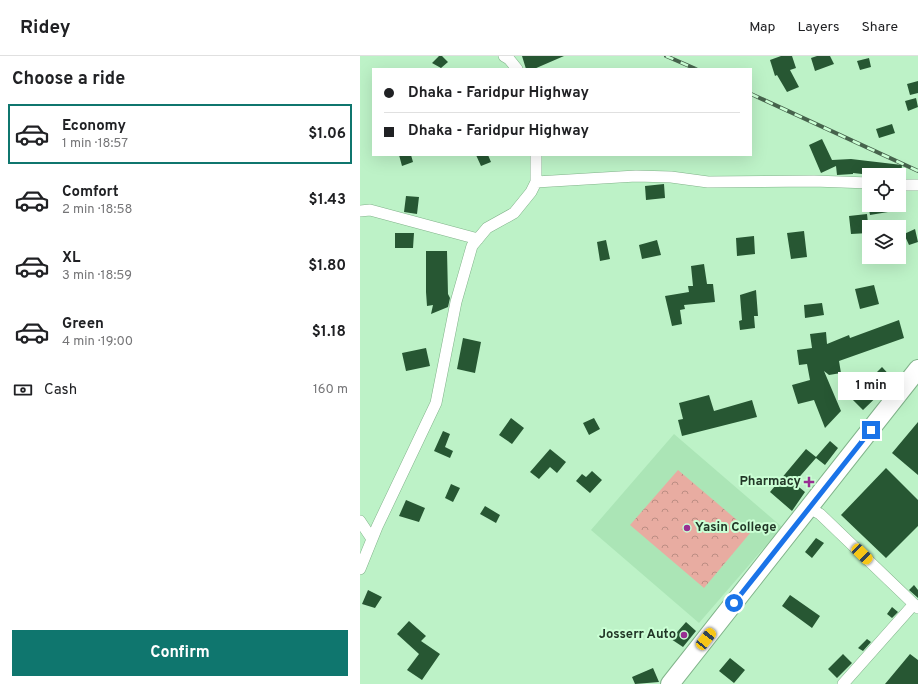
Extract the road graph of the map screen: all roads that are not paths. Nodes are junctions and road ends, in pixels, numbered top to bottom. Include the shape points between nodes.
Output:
1 (508, 57) edge
2 (516, 68) edge
3 (536, 156) edge
4 (536, 182) junction
5 (862, 183) edge
6 (906, 184) edge
7 (918, 185) edge
8 (360, 211) edge
9 (478, 239) junction
10 (918, 369) edge
11 (918, 385) edge
12 (875, 432) junction
13 (815, 511) junction
14 (360, 521) edge
15 (372, 539) junction
16 (360, 569) edge
17 (916, 606) edge
18 (678, 680) edge
19 (843, 684) edge

1 - 2 street
3 - 4 street
4 - 5 street via 671,176 708,182
4 - 9 street via 514,213 488,228
6 - 7 street
8 - 9 street via 370,210
9 - 15 street via 472,246 456,302 436,404
10 - 12 highway
11 - 12 highway
12 - 13 highway
13 - 17 street
13 - 18 highway
14 - 15 street
15 - 16 street
17 - 19 street

